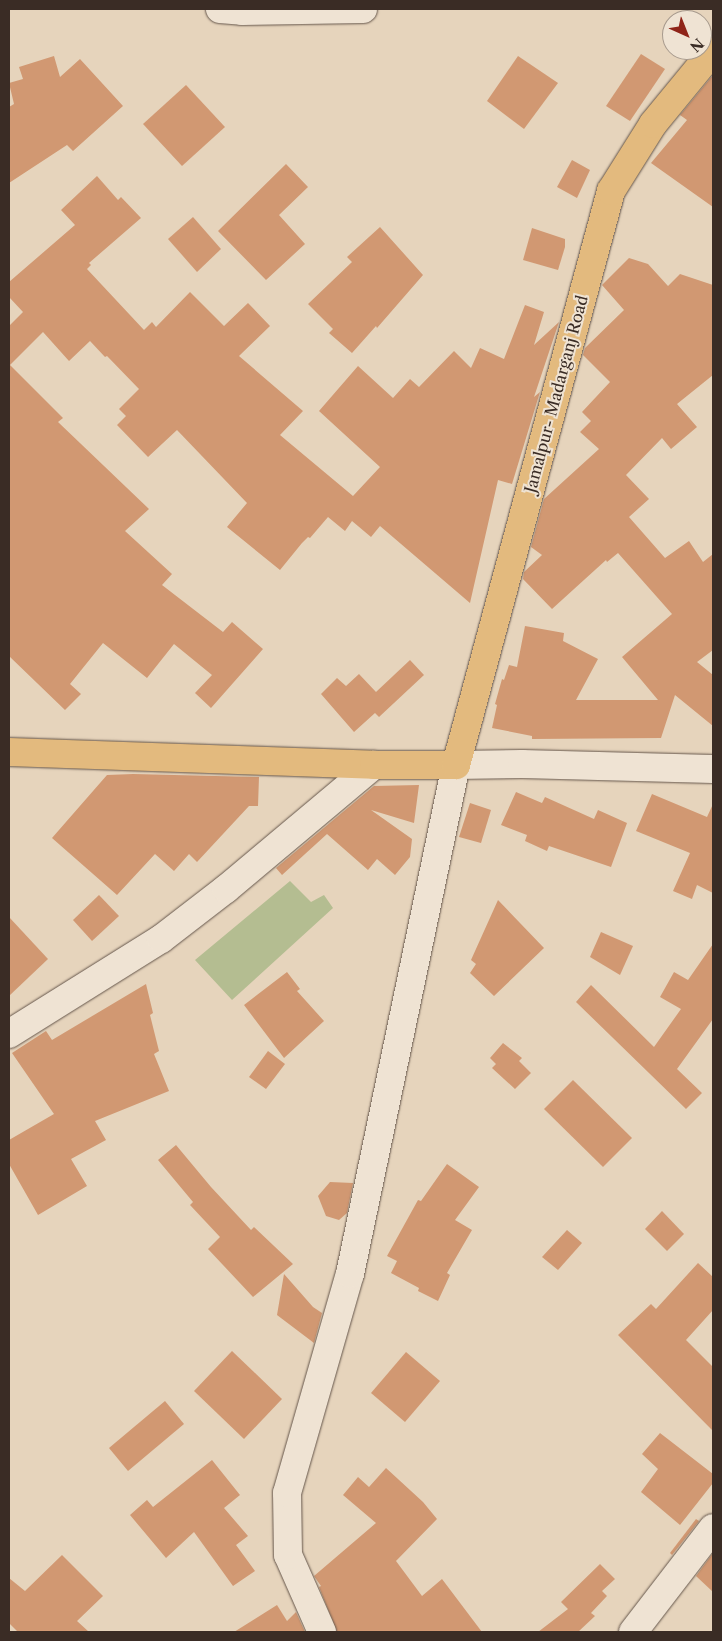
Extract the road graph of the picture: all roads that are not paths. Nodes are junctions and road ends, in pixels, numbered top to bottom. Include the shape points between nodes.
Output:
1 (220, 9) edge
2 (363, 9) edge
3 (713, 51) edge
4 (9, 752) edge
5 (374, 765) junction
6 (456, 765) junction
7 (713, 769) edge
8 (9, 1034) edge
9 (713, 1528) edge
10 (322, 1632) edge
11 (633, 1632) edge

1 - 2 street
3 - 6 main road, Jamalpur- Madarganj Road via 653,124 611,191
4 - 5 main road
5 - 6 main road
5 - 8 street via 161,939
6 - 7 street
6 - 10 street via 350,1274 287,1493 288,1555
9 - 11 street

